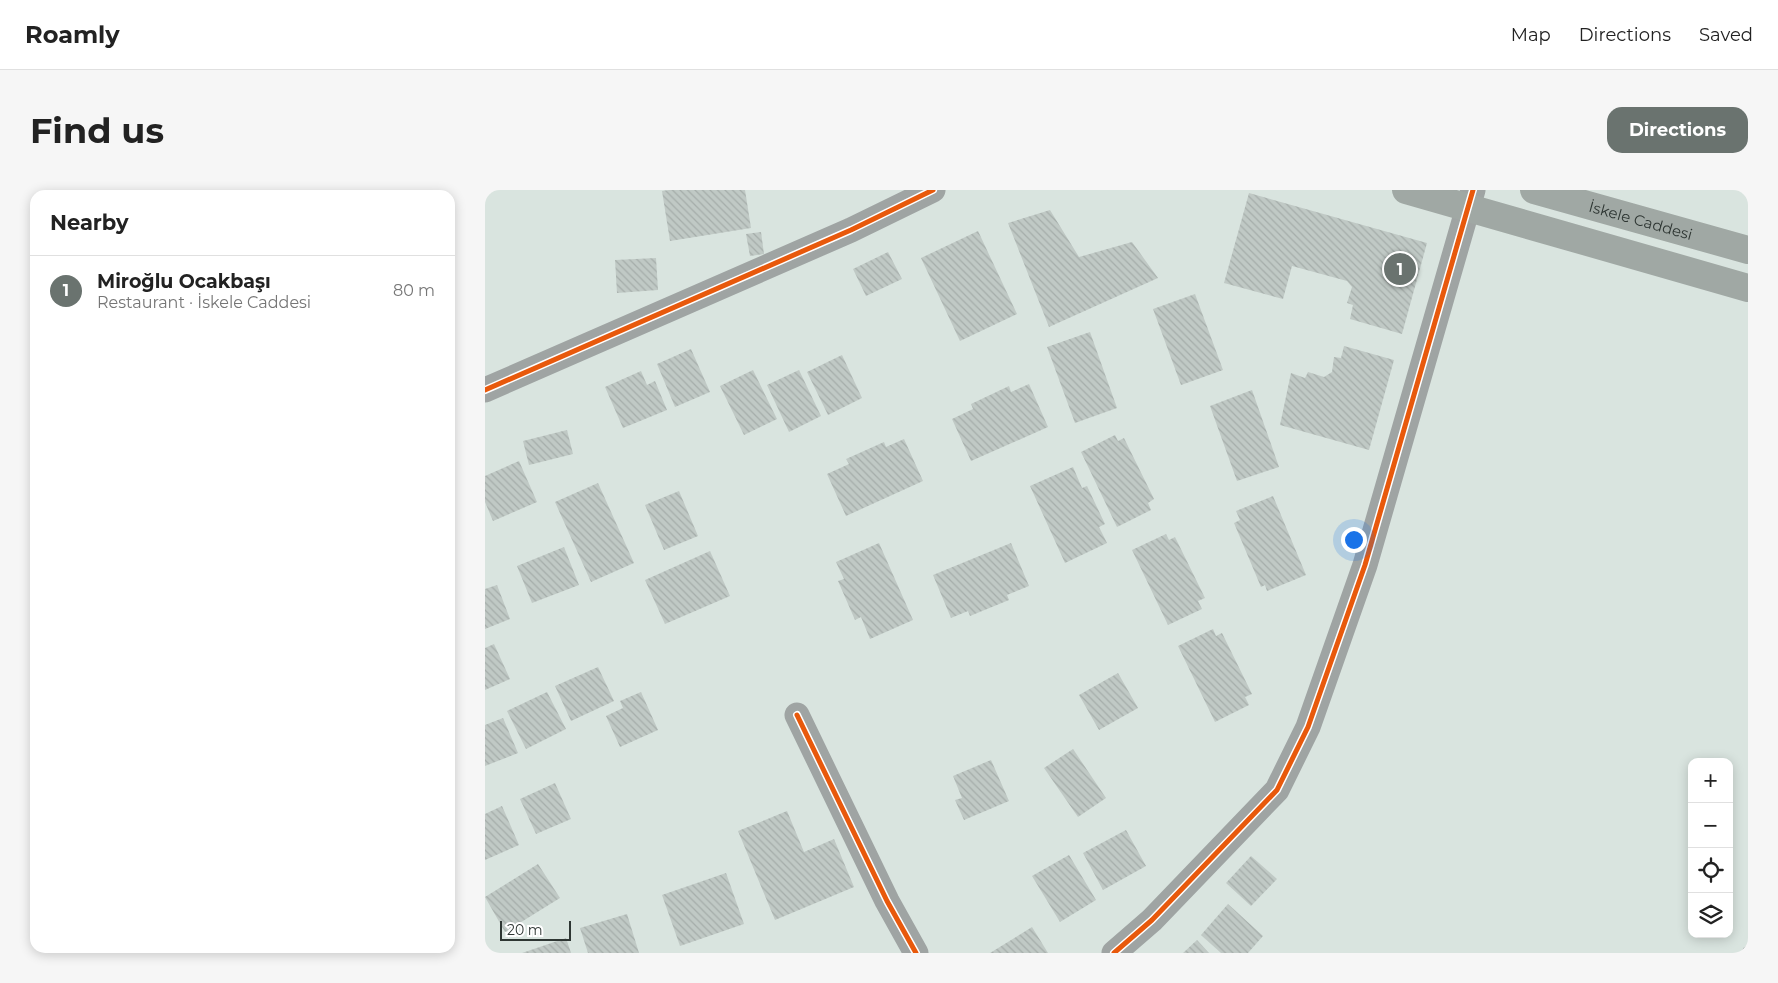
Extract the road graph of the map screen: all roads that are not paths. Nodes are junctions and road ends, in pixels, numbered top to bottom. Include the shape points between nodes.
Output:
1 (933, 190) edge
2 (1406, 190) edge
3 (1534, 190) edge
4 (1470, 198) edge
5 (1748, 250) edge
6 (1748, 288) edge
7 (485, 390) edge
8 (797, 715) dead end
9 (916, 953) edge
10 (1114, 953) edge

1 - 7 street via 851,230
2 - 4 main road
3 - 5 main road, İskele Caddesi
4 - 6 main road
4 - 10 street via 1365,565 1308,727 1277,790 1152,920
8 - 9 street via 887,901

